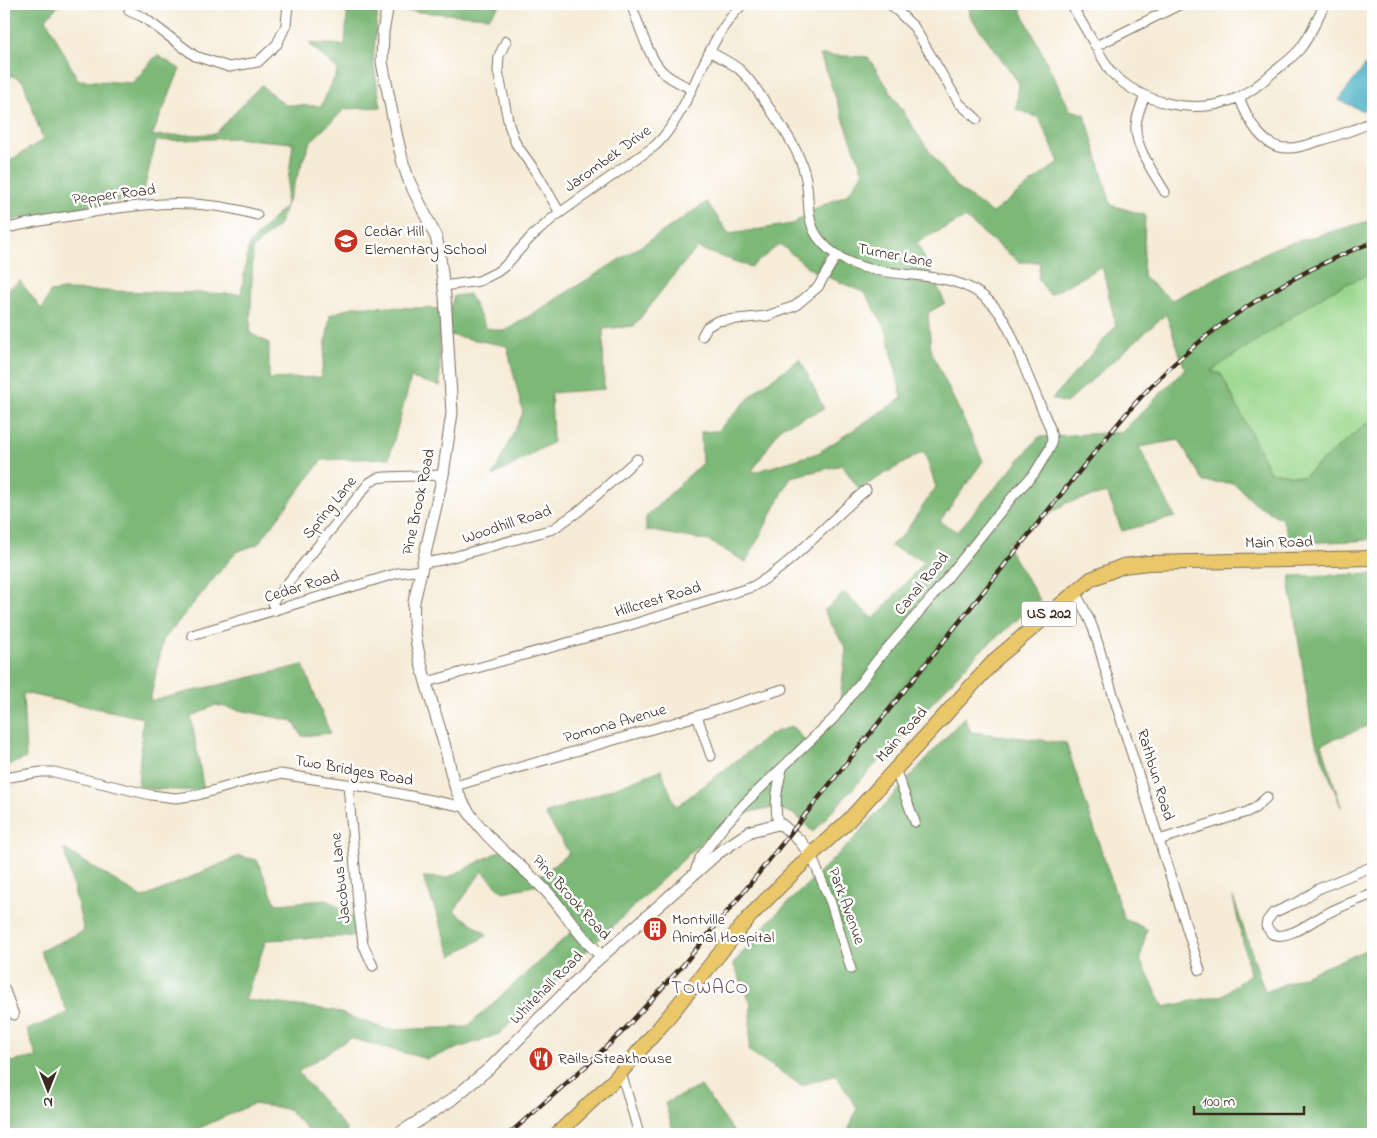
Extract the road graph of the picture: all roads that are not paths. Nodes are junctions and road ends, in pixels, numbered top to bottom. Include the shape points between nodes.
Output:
1 (288, 4) edge
2 (388, 4) edge
3 (631, 4) edge
4 (743, 4) edge
5 (890, 4) edge
6 (1071, 4) edge
7 (1181, 4) edge
8 (1325, 4) edge
9 (130, 11) dead end
10 (506, 41) dead end
11 (1096, 46) junction
12 (710, 52) junction
13 (691, 89) junction
14 (1145, 96) junction
15 (1239, 97) junction
16 (977, 119) dead end
17 (1373, 121) edge
18 (1165, 192) dead end
19 (560, 213) junction
20 (257, 215) dead end
21 (4, 229) edge
22 (836, 256) junction
23 (444, 286) junction
24 (702, 336) dead end
25 (1040, 404) joint
26 (637, 459) dead end
27 (443, 476) junction
28 (866, 490) dead end
29 (1373, 558) edge
30 (422, 567) junction
31 (1074, 593) junction
32 (274, 611) junction
33 (192, 635) dead end
34 (427, 682) junction
35 (783, 689) dead end
36 (697, 716) junction
37 (711, 756) dead end
38 (782, 769) junction
39 (895, 769) junction
40 (4, 778) edge
41 (348, 784) junction
42 (455, 786) junction
43 (1267, 797) dead end
44 (465, 807) junction
45 (915, 822) dead end
46 (778, 824) junction
47 (1159, 840) junction
48 (811, 855) junction
49 (1373, 866) edge
50 (694, 874) junction
51 (1373, 894) edge
52 (602, 956) junction
53 (373, 966) dead end
54 (851, 968) dead end
55 (1200, 970) dead end
56 (4, 988) edge
57 (14, 1015) dead end
58 (620, 1072) junction
59 (398, 1134) edge
60 (557, 1134) edge
61 (639, 1134) edge

1 - 9 street via 286,25 277,44 258,62 229,67 195,56
2 - 23 street, Pine Brook Road via 382,62 396,133 409,181 436,237
3 - 13 street via 652,58 672,79
4 - 12 street, Jarombek Drive via 725,24
5 - 16 street via 914,27 959,103
6 - 11 street
7 - 11 street
8 - 15 street via 1298,50 1257,86
10 - 19 street via 499,56 498,71 508,125 516,144
11 - 14 street via 1116,78
12 - 13 street, Jarombek Drive
12 - 22 street, Turner Lane via 747,77 794,147 806,177 810,221 819,239
13 - 19 street, Jarombek Drive via 669,130 656,145
14 - 15 street via 1188,107
14 - 18 street via 1137,116 1137,136
15 - 17 street via 1244,112 1257,131 1278,147 1297,147 1349,132
19 - 23 street, Jarombek Drive via 497,272 479,281
20 - 21 street, Pepper Road via 208,204 135,205
22 - 24 street via 818,287 795,306 767,316 717,321 707,327
22 - 25 street, Turner Lane via 869,269 956,282 983,296 1003,318
23 - 27 street, Pine Brook Road via 452,413
25 - 38 street, Canal Road via 1052,439 1034,474 878,659 834,718
26 - 30 street, Woodhill Road via 579,511 553,529
27 - 30 street, Pine Brook Road
27 - 32 street, Spring Lane via 385,477 369,483 273,601
28 - 34 street, Hillcrest Road via 786,563 752,587
29 - 31 main road, Main Road / US 202 via 1130,565 1100,575
30 - 32 street, Cedar Road
30 - 34 street, Pine Brook Road via 413,622
31 - 39 main road, Main Road / US 202 via 997,658
31 - 47 street, Rathbun Road via 1095,629
32 - 33 street, Cedar Road
34 - 42 street, Pine Brook Road
35 - 36 street, Pomona Avenue
36 - 37 street
36 - 42 street, Pomona Avenue
38 - 46 street via 775,798
38 - 50 street, Canal Road via 724,826 700,858
39 - 45 street
39 - 48 main road, Main Road / US 202 via 848,821
40 - 41 street, Two Bridges Road via 54,772 176,798 280,774
41 - 44 street, Two Bridges Road
41 - 53 street, Jacobus Lane via 359,915 363,944
42 - 44 street, Pine Brook Road
43 - 47 street via 1247,812
44 - 52 street, Pine Brook Road via 484,832 553,899
46 - 48 street via 800,841
46 - 50 street, Whitehall Road via 750,830
47 - 55 street, Rathbun Road
48 - 54 street, Park Avenue via 831,903
48 - 58 main road, Main Road / US 202 via 751,915
49 - 51 street via 1273,913 1266,926 1272,934 1281,936
50 - 52 street, Whitehall Road
52 - 59 street, Whitehall Road via 471,1084
56 - 57 street
58 - 60 main road, Main Road / US 202
58 - 61 street

